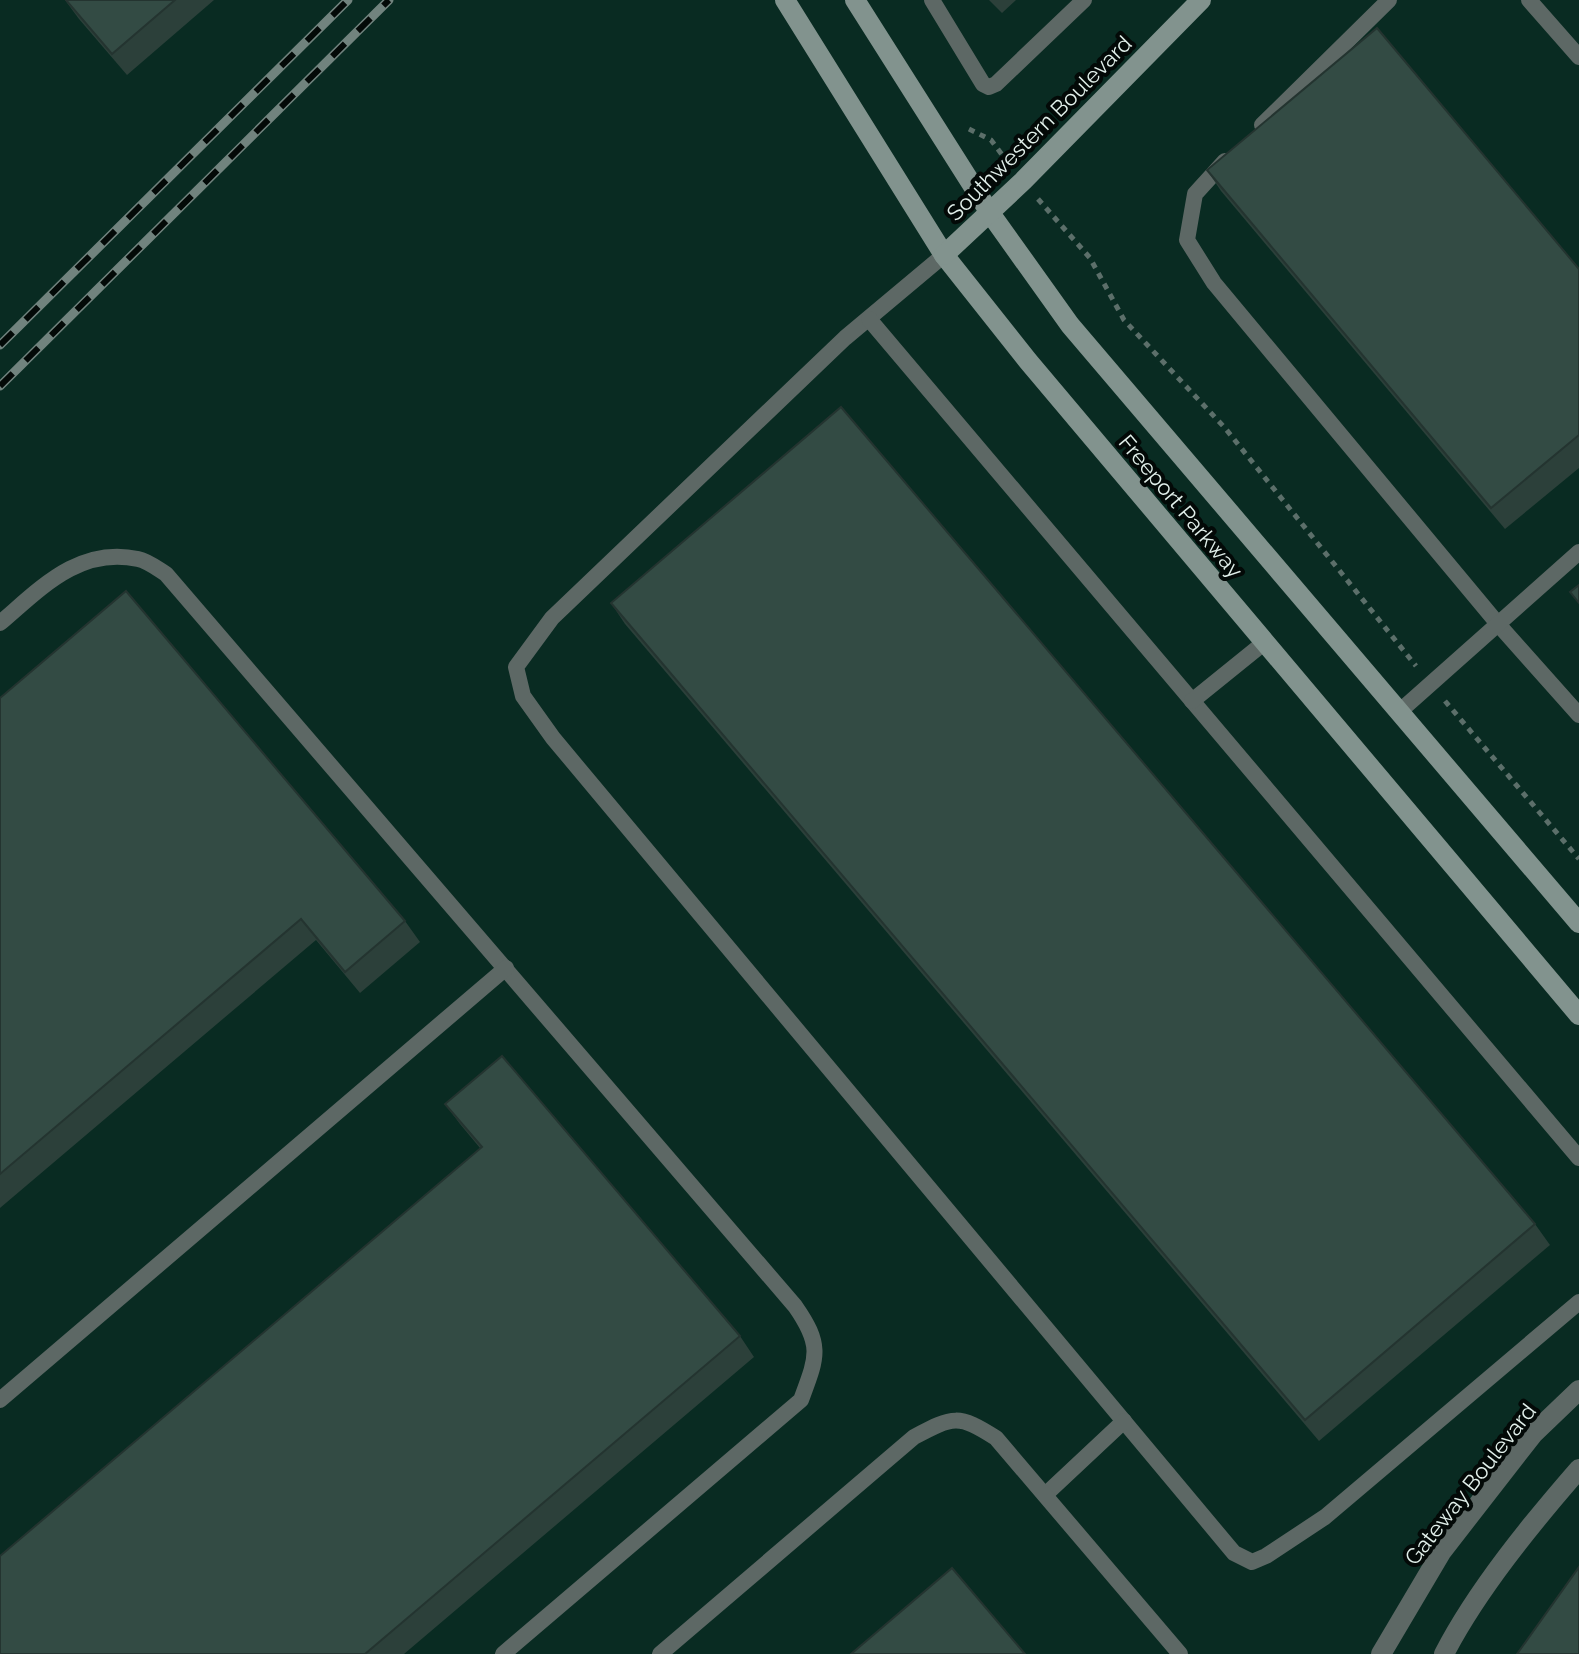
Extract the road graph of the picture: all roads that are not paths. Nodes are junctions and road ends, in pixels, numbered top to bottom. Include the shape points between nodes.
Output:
1 (785, 0) edge
2 (855, 0) edge
3 (932, 0) edge
4 (1084, 0) edge
5 (1201, 0) edge
6 (1389, 0) edge
7 (1529, 0) edge
8 (1579, 57) edge
9 (990, 213) junction
10 (944, 255) junction
11 (869, 319) junction
12 (1579, 552) edge
13 (0, 623) edge
14 (1498, 624) junction
15 (1265, 642) junction
16 (1192, 701) junction
17 (1399, 712) junction
18 (1579, 715) edge
19 (1579, 923) edge
20 (506, 968) junction
21 (1579, 1015) edge
22 (1579, 1158) edge
23 (1579, 1302) edge
24 (1579, 1390) edge
25 (0, 1400) edge
26 (1124, 1421) junction
27 (1579, 1469) edge
28 (1045, 1495) junction
29 (503, 1654) edge
30 (660, 1654) edge
31 (1180, 1654) edge
32 (1381, 1654) edge
33 (1444, 1654) edge

1 - 10 main road, Freeport Parkway
2 - 9 main road, Freeport Parkway
3 - 4 lane via 989,87
5 - 9 main road, Southwestern Boulevard
6 - 14 lane via 1195,194 1187,240 1214,283
7 - 8 lane
9 - 10 main road, Southwestern Boulevard
9 - 17 main road, Freeport Parkway via 1070,325
10 - 11 lane
10 - 15 main road, Freeport Parkway
11 - 16 lane
11 - 26 lane via 552,618 516,667 523,696 553,738
12 - 14 lane
13 - 20 lane via 60,572 105,556 140,559 166,574
14 - 17 lane
14 - 18 lane
15 - 16 lane
15 - 21 main road, Freeport Parkway
16 - 22 lane
17 - 19 main road, Freeport Parkway
20 - 25 lane
20 - 29 lane via 795,1306 812,1330 816,1361 801,1400
23 - 26 lane via 1325,1517 1252,1562 1234,1553
24 - 32 street, Gateway Boulevard via 1533,1434 1442,1551
26 - 28 lane
27 - 33 street via 1460,1624
28 - 30 lane via 996,1438 969,1421 946,1420 914,1437
28 - 31 lane

